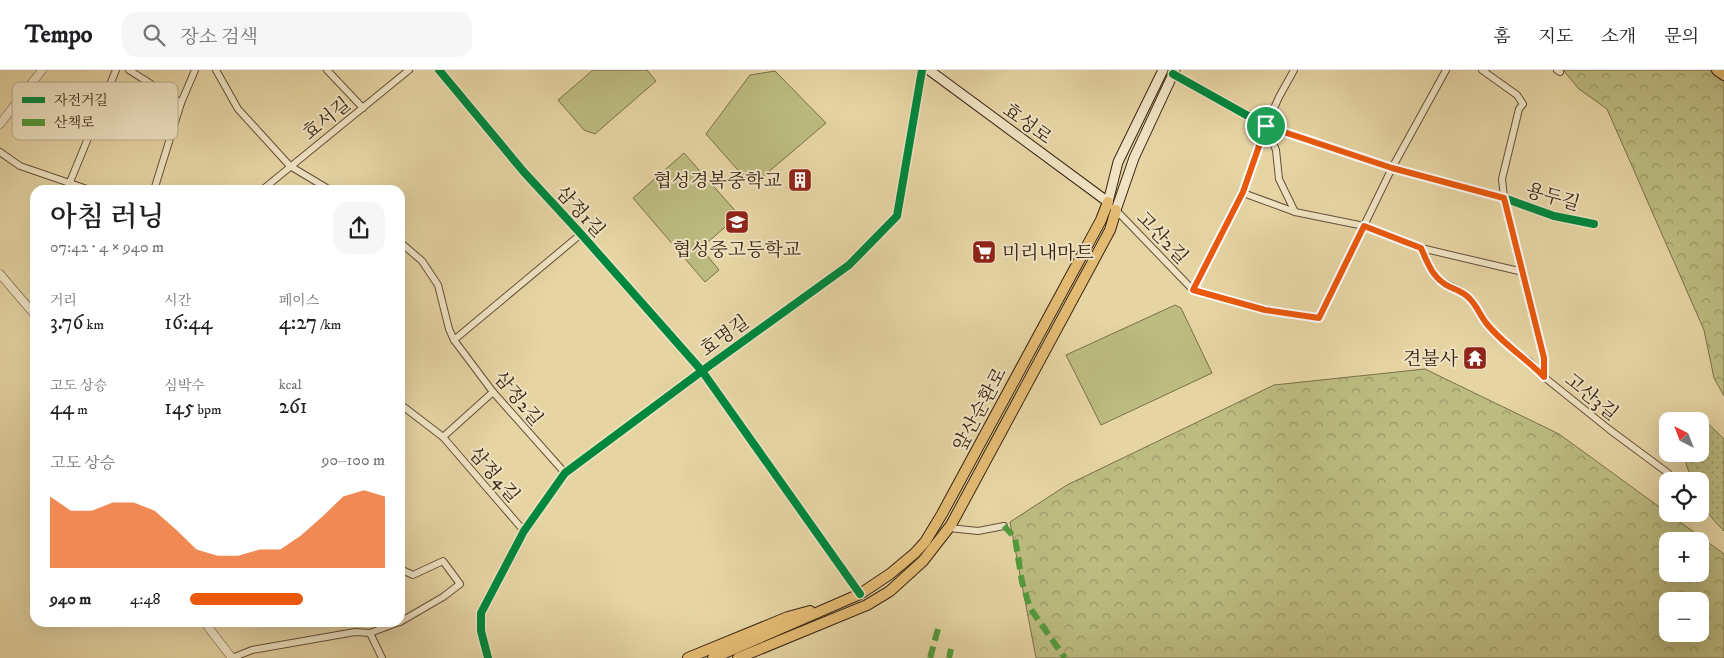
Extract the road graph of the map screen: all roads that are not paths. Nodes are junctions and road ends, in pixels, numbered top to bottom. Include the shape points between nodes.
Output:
1 (42, 70) edge
2 (116, 70) edge
3 (129, 70) edge
4 (195, 70) edge
5 (216, 70) edge
6 (327, 70) edge
7 (409, 70) edge
8 (440, 70) edge
9 (922, 70) edge
10 (929, 70) edge
11 (1163, 70) edge
12 (1294, 70) edge
13 (1446, 70) edge
14 (1482, 70) edge
15 (1717, 70) edge
16 (1174, 72) edge
17 (1724, 75) edge
18 (33, 82) edge
19 (111, 82) edge
20 (148, 82) edge
21 (178, 101) edge
22 (181, 103) junction
23 (363, 108) junction
24 (12, 109) edge
25 (178, 113) edge
26 (0, 124) edge
27 (1266, 126) junction
28 (87, 140) edge
29 (170, 140) edge
30 (0, 152) edge
31 (290, 166) junction
32 (1392, 168) junction
33 (70, 182) junction
34 (78, 185) edge
35 (156, 185) edge
36 (268, 185) edge
37 (322, 185) edge
38 (1243, 192) junction
39 (1504, 198) junction
40 (1112, 206) junction
41 (1295, 212) junction
42 (1594, 224) dead end
43 (1364, 226) junction
44 (581, 234) junction
45 (405, 246) edge
46 (1421, 248) junction
47 (1523, 272) junction
48 (0, 274) edge
49 (1193, 290) junction
50 (30, 309) edge
51 (454, 340) junction
52 (702, 371) junction
53 (1544, 377) junction
54 (493, 392) junction
55 (405, 408) edge
56 (443, 437) junction
57 (1667, 472) edge
58 (565, 473) junction
59 (1004, 526) dead end
60 (949, 528) junction
61 (524, 531) junction
62 (405, 571) edge
63 (860, 594) junction
64 (844, 602) junction
65 (848, 613) junction
66 (405, 619) edge
67 (208, 627) edge
68 (386, 627) edge
69 (370, 633) junction
70 (232, 658) edge
71 (382, 658) edge
72 (488, 658) edge
73 (688, 658) edge
74 (713, 658) edge
75 (738, 658) edge
76 (753, 658) edge

1 - 18 street
2 - 19 street
3 - 20 street
4 - 22 street
5 - 31 street via 238,109
6 - 23 street
7 - 23 street, 효서길
8 - 44 street, 삼정1길 via 523,172
9 - 52 street, 효명길 via 897,216 850,264
10 - 40 main road, 효성로
11 - 40 main road, 앞산순환로 via 1118,162
12 - 27 street, 고산2길
13 - 32 street
14 - 39 street, 용두길 via 1517,95 1523,104 1519,109 1502,179
15 - 17 highway
16 - 27 street
16 - 40 main road, 앞산순환로
21 - 22 street
22 - 25 street
23 - 31 street, 효서길
24 - 26 street
27 - 32 street
27 - 38 street, 고산2길
27 - 41 street via 1276,150 1279,179
28 - 33 street
29 - 35 street
30 - 33 street via 20,166
31 - 36 street, 효서길
31 - 37 street
32 - 39 street
32 - 43 street
33 - 34 street
38 - 41 street
38 - 49 street, 고산2길
39 - 42 street, 용두길 via 1554,216
39 - 47 street, 용두길
40 - 49 street, 고산2길
40 - 60 highway, 앞산순환로 via 1110,230
40 - 63 highway, 앞산순환로 via 925,542 890,574
41 - 43 street
43 - 46 street
43 - 49 street via 1319,318 1265,310
44 - 51 street
44 - 52 street, 삼정1길
45 - 51 street, 삼정2길 via 422,261 438,285
46 - 47 street
46 - 53 street, 고산3길 via 1437,279 1471,299 1488,325
47 - 53 street, 용두길 via 1544,358
48 - 50 street
51 - 54 street, 삼정2길
52 - 58 street, 효명길
52 - 63 street, 삼정1길
53 - 57 street, 고산3길
54 - 56 street
54 - 58 street, 삼정2길
55 - 56 street, 삼정4길
56 - 61 street, 삼정4길
58 - 61 street, 효명길
59 - 60 street via 978,531
60 - 65 highway, 앞산순환로 via 923,561 890,591
61 - 72 street, 효명길 via 481,613 481,630
62 - 66 street via 413,575 443,561 460,584
63 - 64 highway, 앞산순환로
64 - 73 highway via 788,617
64 - 74 highway, 앞산순환로
65 - 75 highway, 앞산순환로
65 - 76 highway via 830,625
67 - 70 street
68 - 69 street
69 - 70 street via 355,632 252,650
69 - 71 street

